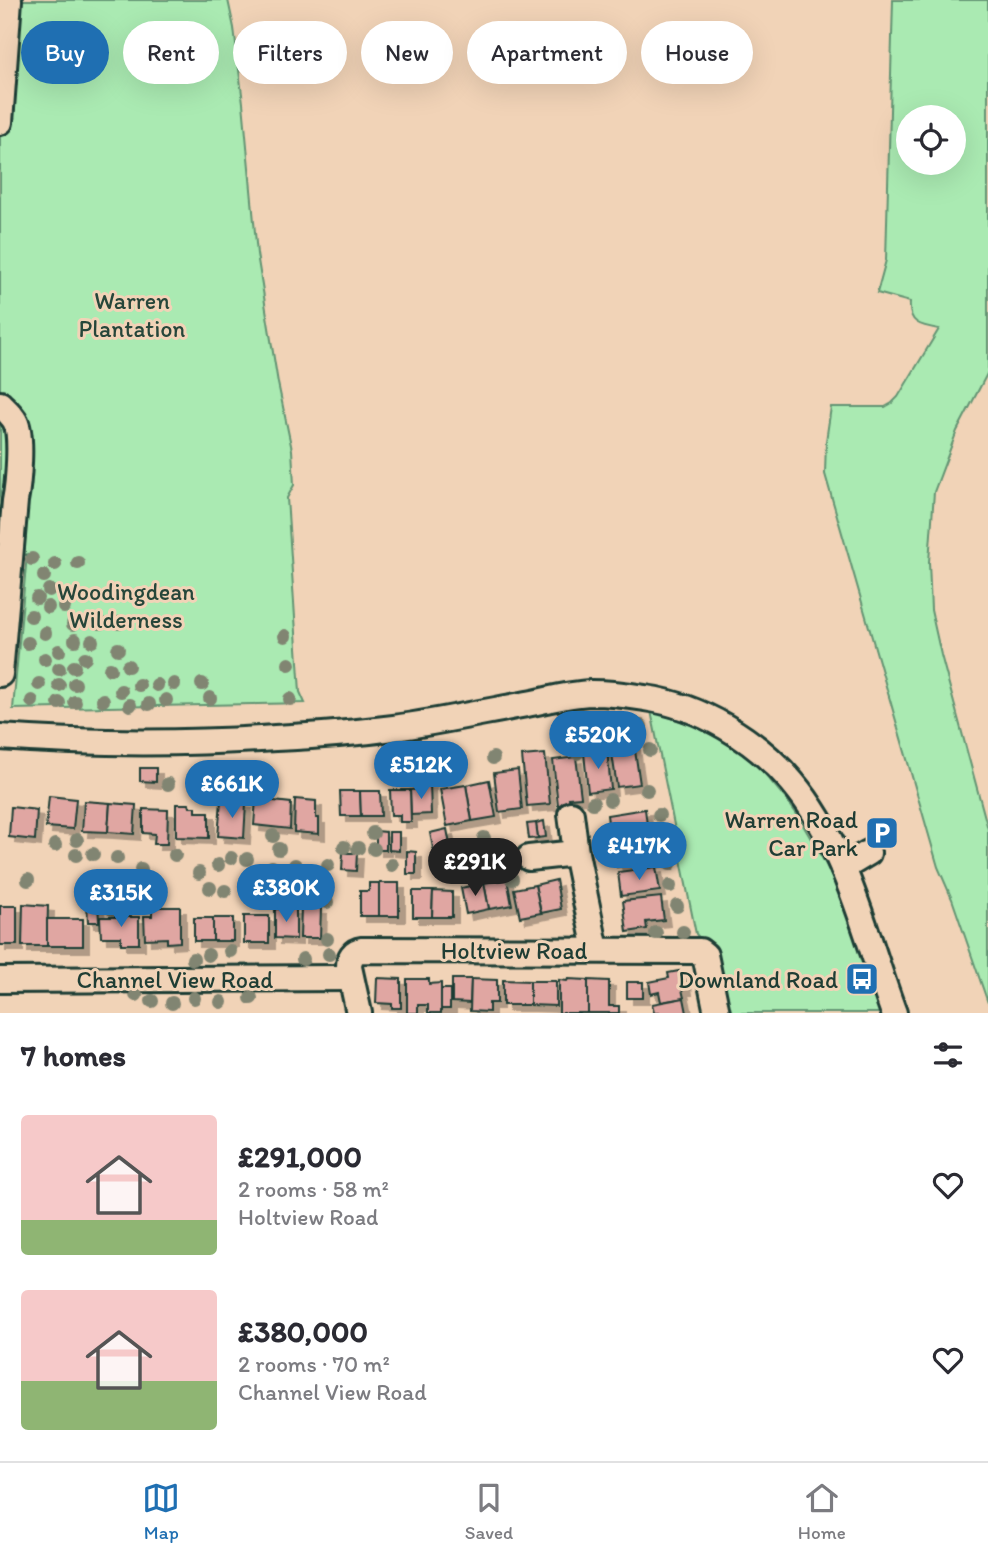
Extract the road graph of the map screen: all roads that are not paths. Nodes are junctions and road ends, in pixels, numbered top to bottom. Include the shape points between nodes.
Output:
1 (9, 0) edge
2 (0, 122) edge
3 (0, 404) edge
4 (0, 674) edge
5 (0, 736) edge
6 (571, 814) dead end
7 (536, 852) dead end
8 (576, 853) junction
9 (868, 853) dead end
10 (843, 868) junction
11 (596, 950) junction
12 (350, 978) junction
13 (0, 980) edge
14 (359, 1013) edge
15 (718, 1013) edge
16 (894, 1013) edge

1 - 2 street
3 - 4 street via 15,420 19,448
5 - 10 street via 118,743 251,740 397,727 593,693 646,698 697,713 755,747 793,784
6 - 8 street
7 - 8 street
8 - 11 street
9 - 10 street
10 - 16 street
11 - 12 street, Holtview Road via 360,950 349,960
11 - 15 street, Holtview Road via 701,951
12 - 13 street, Channel View Road
12 - 14 street

